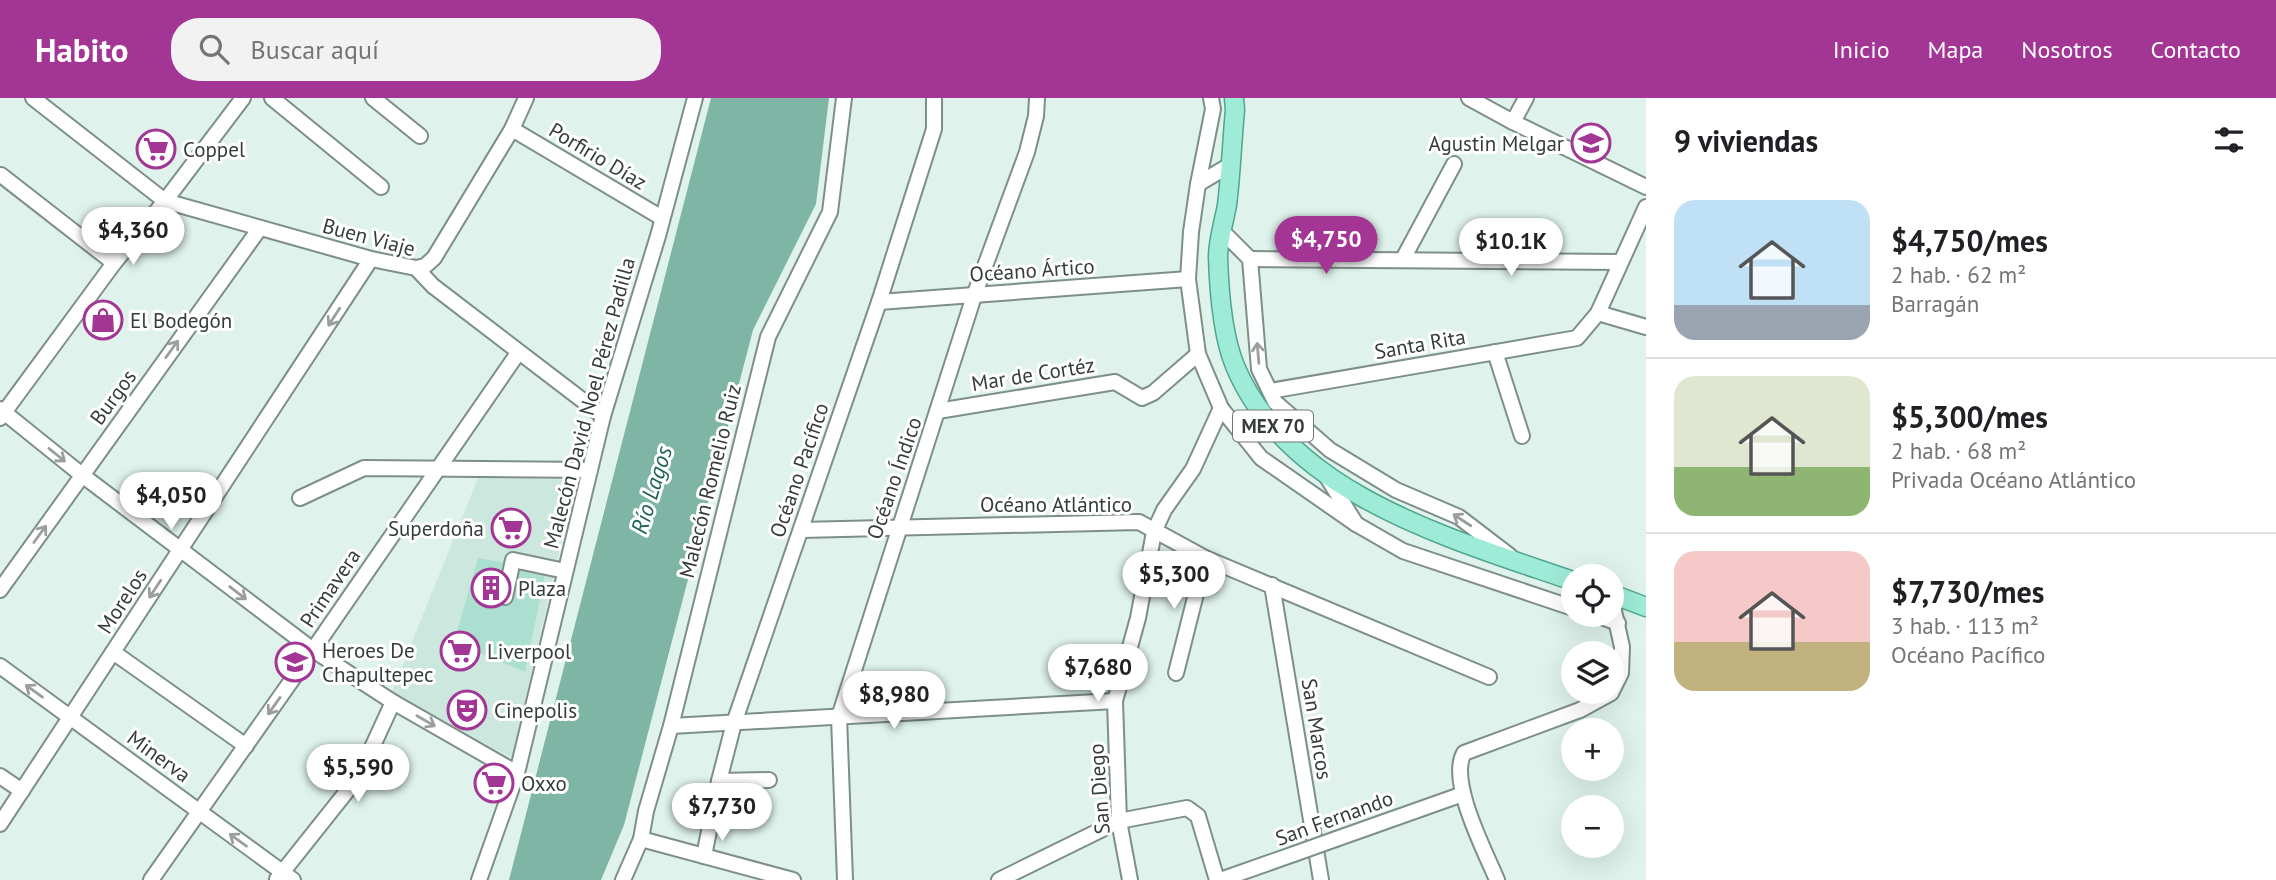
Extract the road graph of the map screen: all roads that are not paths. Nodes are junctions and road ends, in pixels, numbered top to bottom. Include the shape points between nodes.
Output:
1 (33, 98) edge
2 (243, 98) edge
3 (272, 98) edge
4 (373, 98) edge
5 (695, 98) edge
6 (844, 98) edge
7 (934, 98) edge
8 (1037, 98) edge
9 (1211, 98) edge
10 (1234, 98) edge
11 (1469, 98) edge
12 (1526, 98) edge
13 (524, 99) edge
14 (1513, 122) junction
15 (512, 129) junction
16 (420, 136) dead end
17 (1454, 164) dead end
18 (1230, 165) junction
19 (1, 174) edge
20 (1198, 184) junction
21 (381, 187) dead end
22 (1646, 187) edge
23 (165, 201) junction
24 (1646, 207) edge
25 (662, 218) junction
26 (260, 228) junction
27 (1222, 231) junction
28 (1250, 259) junction
29 (1403, 259) junction
30 (371, 260) junction
31 (1620, 262) junction
32 (114, 263) junction
33 (416, 268) junction
34 (1188, 279) junction
35 (974, 296) junction
36 (878, 302) junction
37 (1598, 313) junction
38 (1646, 327) edge
39 (518, 352) junction
40 (1495, 352) junction
41 (1198, 354) junction
42 (1270, 391) junction
43 (1221, 408) junction
44 (938, 411) junction
45 (1, 413) edge
46 (603, 416) junction
47 (1522, 436) dead end
48 (439, 468) junction
49 (590, 470) junction
50 (1325, 474) junction
51 (82, 475) junction
52 (300, 498) dead end
53 (1356, 524) junction
54 (899, 527) junction
55 (801, 530) junction
56 (1154, 532) junction
57 (181, 549) junction
58 (1205, 558) junction
59 (1517, 561) junction
60 (565, 571) junction
61 (1561, 577) edge
62 (1272, 585) junction
63 (0, 590) edge
64 (505, 597) dead end
65 (1624, 599) edge
66 (1561, 604) edge
67 (1646, 607) edge
68 (1619, 627) edge
69 (313, 650) junction
70 (113, 652) junction
71 (0, 666) edge
72 (1176, 673) dead end
73 (1489, 677) dead end
74 (1115, 701) junction
75 (393, 702) junction
76 (71, 717) junction
77 (839, 717) junction
78 (734, 723) junction
79 (671, 726) junction
80 (246, 746) junction
81 (517, 773) junction
82 (0, 776) edge
83 (769, 780) dead end
84 (719, 781) junction
85 (22, 791) junction
86 (1463, 794) junction
87 (199, 812) junction
88 (1119, 821) junction
89 (0, 824) edge
90 (641, 839) junction
91 (704, 856) junction
92 (284, 877) edge
93 (151, 880) edge
94 (479, 880) edge
95 (623, 880) edge
96 (793, 880) edge
97 (845, 880) edge
98 (999, 880) edge
99 (1130, 880) edge
100 (1218, 880) edge
101 (1321, 880) edge
102 (1497, 880) edge

1 - 23 street
2 - 23 street
3 - 21 street
4 - 16 street
5 - 25 street, Malecón David Noel Pérez Padilla
6 - 79 street, Malecón Romelio Ruiz via 830,212 768,337
7 - 36 street, Océano Pacífico via 934,129
8 - 35 street, Océano Índico via 1027,152
9 - 20 street via 1213,109
10 - 18 main road, MEX 70
11 - 14 street
12 - 14 street
13 - 15 street
14 - 22 street
15 - 25 street, Porfirio Díaz
15 - 33 street via 434,258
17 - 29 street
18 - 20 street
18 - 27 main road, MEX 70
19 - 32 street
20 - 34 street
23 - 26 street, Buen Viaje
23 - 32 street
24 - 31 street
25 - 46 street, Malecón David Noel Pérez Padilla
26 - 30 street, Buen Viaje
51 -> 26 street, Burgos
27 - 28 street
27 - 50 main road, MEX 70 via 1218,254 1222,309 1234,364 1255,405 1296,452
28 - 29 street
42 -> 28 street via 1259,369
29 - 31 street
30 - 33 street, Buen Viaje
30 -> 57 street, Morelos
31 - 37 street
32 - 45 street
33 - 39 street, Buen Viaje
34 - 35 street, Océano Ártico
34 - 41 street
35 - 36 street, Océano Ártico
35 - 44 street, Océano Índico
36 - 55 street, Océano Pacífico
37 - 38 street
37 - 40 street, Santa Rita via 1577,338
39 - 46 street, Buen Viaje
39 - 48 street, Primavera
40 - 42 street, Santa Rita
40 - 47 street
41 - 43 street
41 - 44 street, Mar de Cortéz via 1142,398 1115,382
59 -> 42 street via 1459,517 1396,490 1330,450 1276,402
43 - 53 street via 1261,458
43 - 56 street, San Diego via 1193,469
44 - 54 street, Océano Índico
45 -> 51 street
46 - 49 street, Malecón David Noel Pérez Padilla
48 - 49 street
48 - 52 street via 364,468
48 - 69 street, Primavera
49 - 60 street, Malecón David Noel Pérez Padilla
50 - 53 street
50 - 59 main road, MEX 70 via 1387,510
51 - 57 street
63 -> 51 street, Burgos
53 - 66 street via 1403,551
54 - 55 street, Océano Atlántico
54 - 56 street, Océano Atlántico via 1139,522
54 - 77 street, Océano Índico
55 - 78 street, Océano Pacífico
56 - 58 street, Océano Atlántico
56 - 74 street, San Diego via 1138,618
57 -> 69 street
57 -> 70 street, Morelos
58 - 62 street, Océano Atlántico
58 - 72 street
59 - 61 main road, MEX 70
60 - 64 street via 513,561
60 - 81 street, Malecón David Noel Pérez Padilla
62 - 73 street, Océano Atlántico
62 - 101 street, San Marcos
65 - 67 main road
68 - 86 street via 1621,673 1611,693 1580,710 1464,753 1460,761
69 - 75 street
69 -> 80 street, Primavera
70 - 76 street, Morelos
70 - 80 street
76 -> 71 street, Minerva
74 - 77 street
74 - 88 street, San Diego
75 -> 81 street
75 - 92 street via 359,776
76 - 85 street, Morelos
76 - 87 street, Minerva
77 - 78 street
77 - 97 street, Océano Índico
78 - 79 street
78 - 84 street, Océano Pacífico
79 - 90 street, Malecón Romelio Ruiz
80 - 87 street, Primavera
81 - 94 street, Malecón David Noel Pérez Padilla
82 - 85 street
83 - 84 street
84 - 91 street, Océano Pacífico
85 - 89 street, Morelos
86 - 100 street, San Fernando, bridge
86 - 102 street
92 -> 87 street, Minerva
87 - 93 street, Primavera
88 - 98 street
88 - 99 street, San Diego
88 - 100 street via 1187,807 1198,816
90 - 91 street
90 - 95 street, Malecón Romelio Ruiz
91 - 96 street

